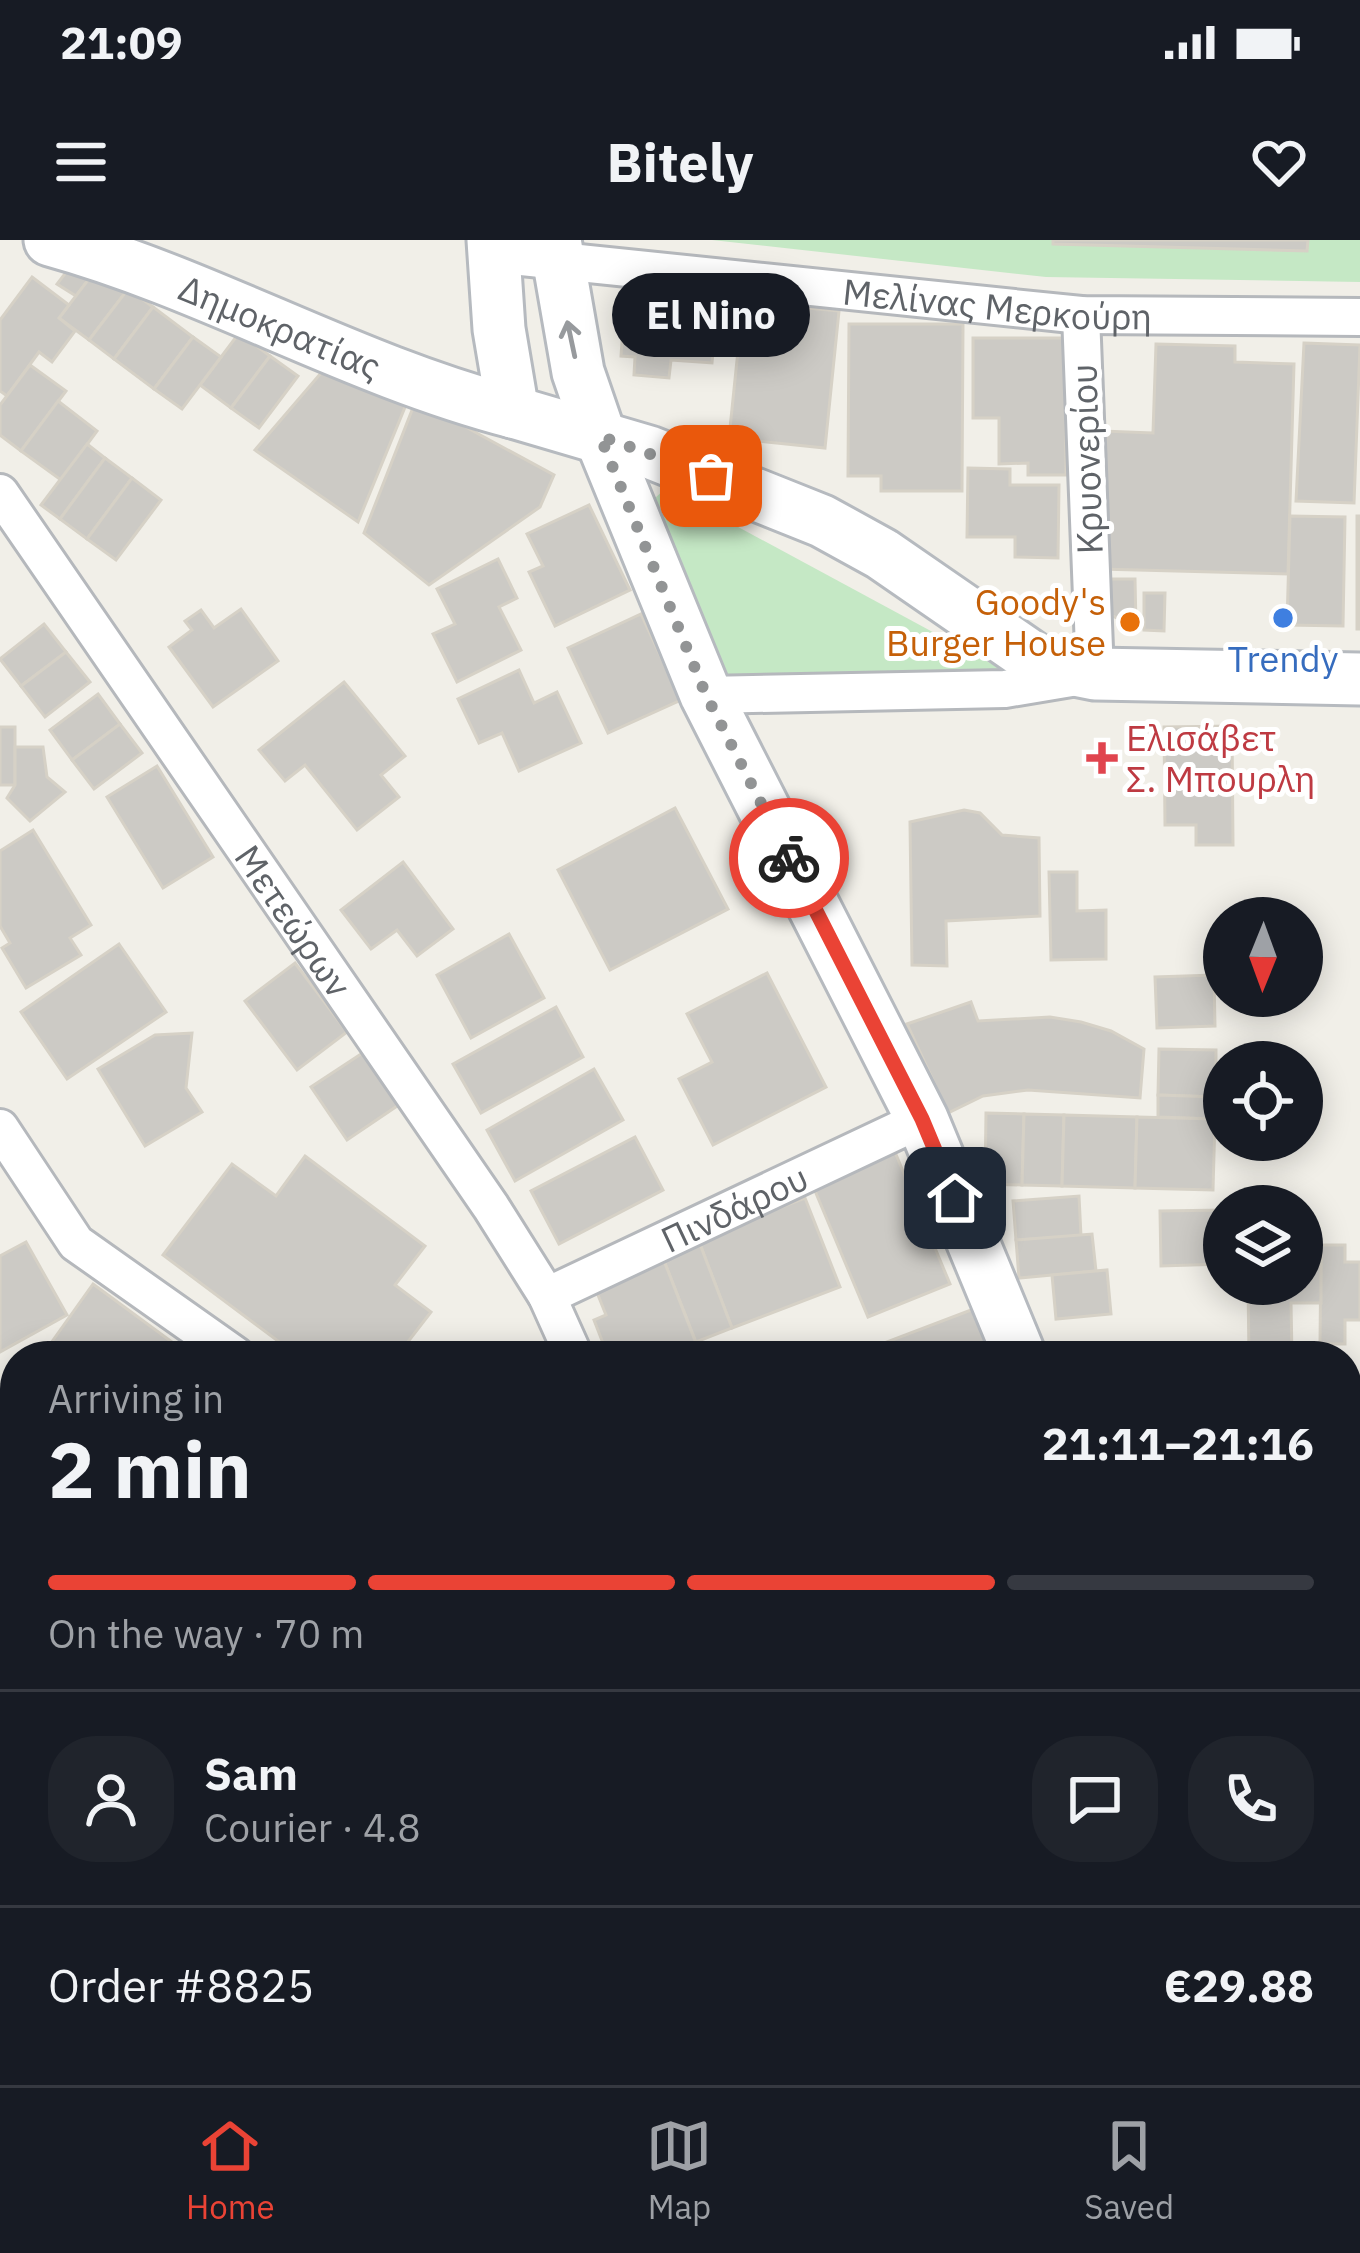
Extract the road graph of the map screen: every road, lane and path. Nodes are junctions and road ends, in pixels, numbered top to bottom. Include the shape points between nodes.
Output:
1 (50, 240) edge
2 (493, 247) edge
3 (556, 250) edge
4 (1081, 315) junction
5 (1360, 316) edge
6 (513, 412) junction
7 (600, 436) junction
8 (0, 493) edge
9 (1095, 674) junction
10 (1360, 679) edge
11 (706, 695) junction
12 (922, 1119) junction
13 (0, 1128) edge
14 (548, 1296) junction
15 (215, 1341) edge
16 (568, 1341) edge
17 (1014, 1341) edge
18 (471, 2085) edge
19 (484, 2085) edge

1 - 6 main road, Δημοκρατίας via 140,269 428,389
2 - 3 street, Μελίνας Μερκούρη
2 - 6 main road
3 - 4 street, Μελίνας Μερκούρη
7 -> 3 main road via 578,372
4 - 5 street, Μελίνας Μερκούρη
4 - 9 street, Κρυονερίου
6 - 7 main road, Δημοκρατίας
7 - 9 main road via 822,521 1040,663
7 - 11 main road
8 - 14 street, Μετεώρων
9 - 10 main road
9 - 11 street via 1005,689
11 - 12 main road
12 - 14 street, Πινδάρου
12 - 17 main road
13 - 15 street via 76,1243
14 - 16 street, Μετεώρων
18 - 19 street

